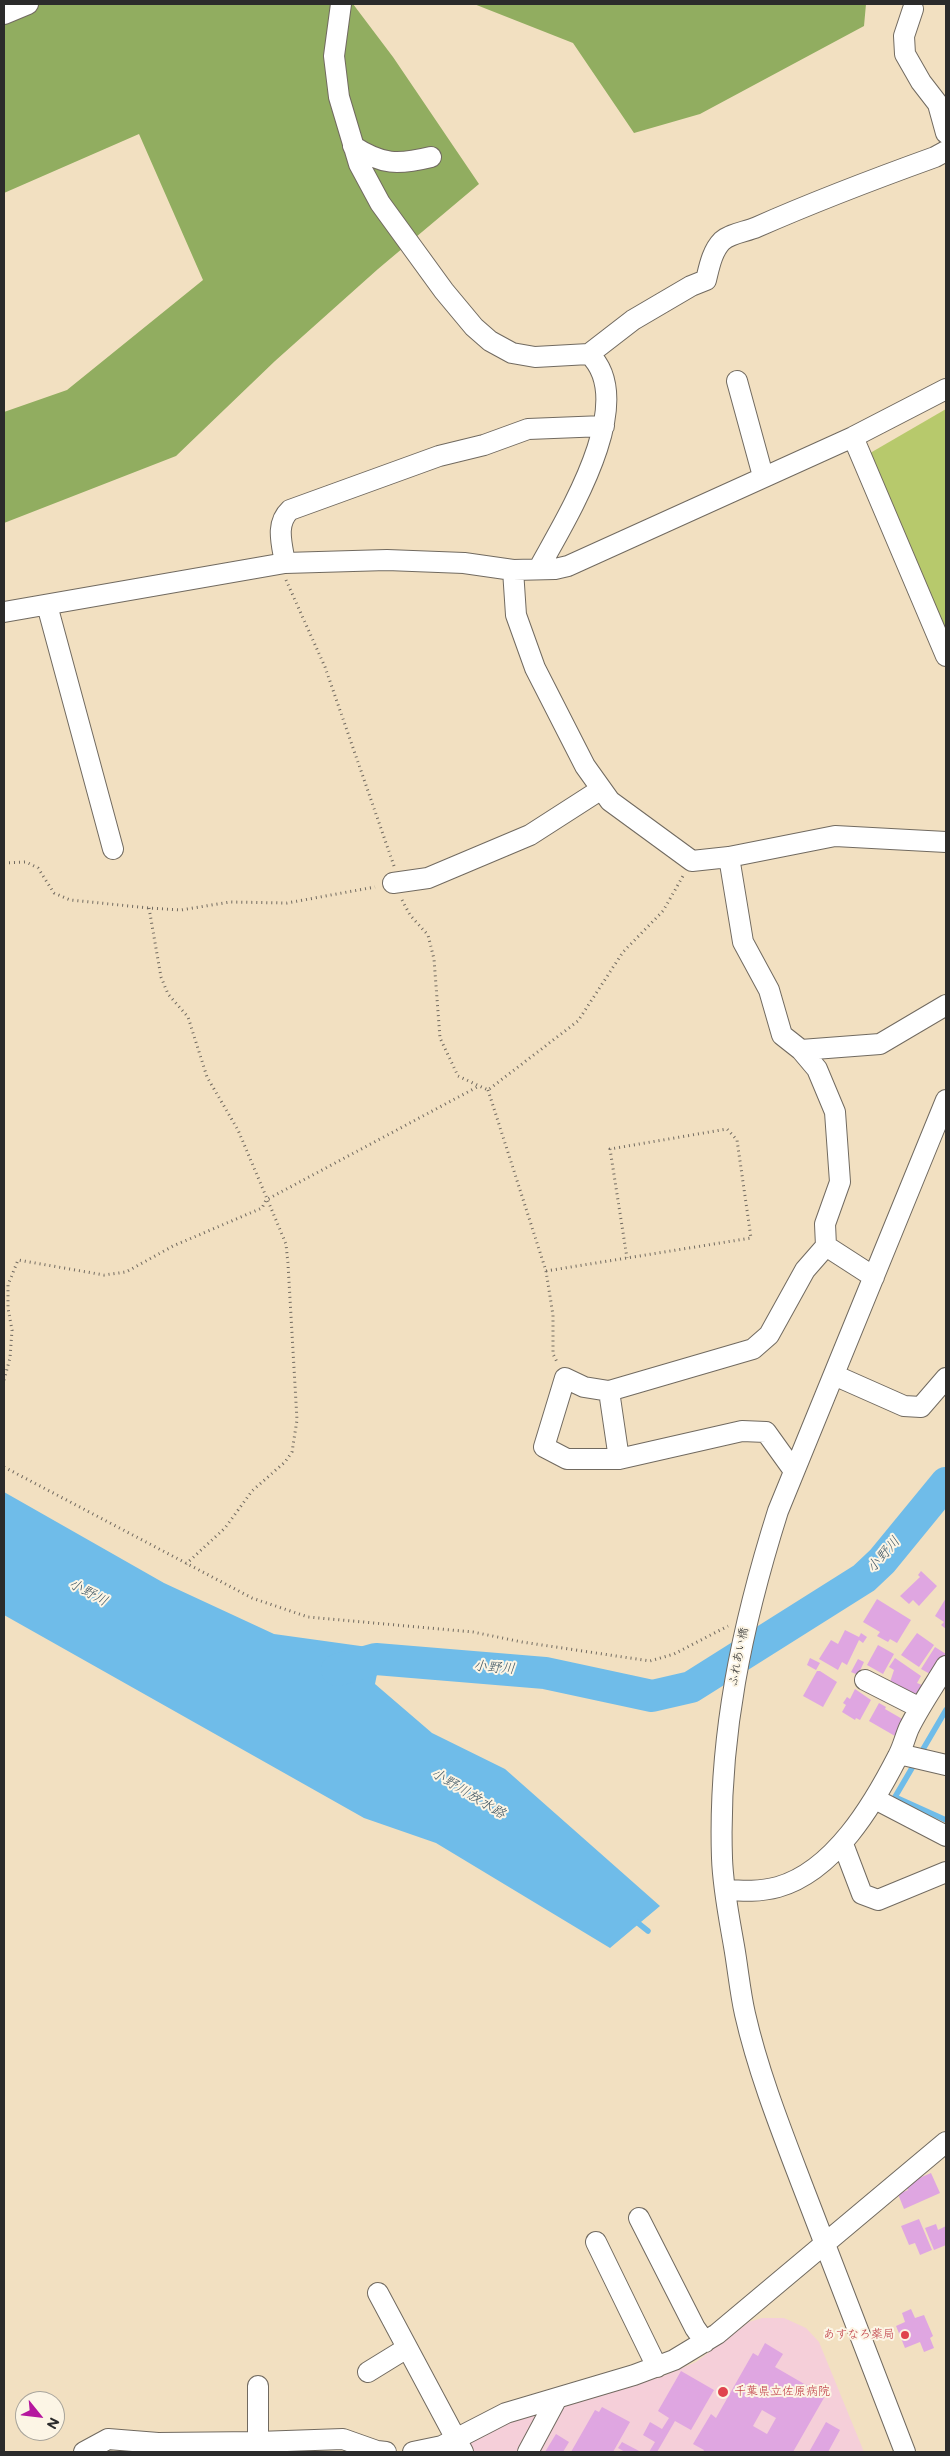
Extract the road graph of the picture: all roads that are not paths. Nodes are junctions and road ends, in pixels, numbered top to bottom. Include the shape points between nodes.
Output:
1 (28, 4) edge
2 (341, 4) edge
3 (913, 9) dead end
4 (4, 14) edge
5 (942, 101) edge
6 (946, 133) edge
7 (352, 146) junction
8 (946, 151) edge
9 (431, 158) dead end
10 (589, 354) junction
11 (737, 381) dead end
12 (946, 389) edge
13 (604, 426) junction
14 (853, 437) junction
15 (763, 476) junction
16 (284, 563) junction
17 (539, 568) junction
18 (513, 570) junction
19 (48, 605) junction
20 (4, 612) edge
21 (946, 656) edge
22 (600, 790) junction
23 (946, 842) edge
24 (113, 849) dead end
25 (729, 857) junction
26 (393, 883) road end
27 (946, 1005) edge
28 (801, 1050) junction
29 (946, 1100) edge
30 (826, 1246) junction
31 (874, 1277) junction
32 (834, 1375) junction
33 (946, 1378) edge
34 (609, 1391) junction
35 (619, 1459) junction
36 (794, 1471) junction
37 (943, 1676) edge
38 (865, 1680) dead end
39 (920, 1708) junction
40 (900, 1754) junction
41 (946, 1765) edge
42 (874, 1799) junction
43 (946, 1836) edge
44 (843, 1844) junction
45 (946, 1872) edge
46 (725, 1890) junction
47 (946, 2142) edge
48 (639, 2218) dead end
49 (596, 2242) dead end
50 (824, 2243) junction
51 (378, 2293) dead end
52 (705, 2342) junction
53 (407, 2348) junction
54 (657, 2366) junction
55 (368, 2372) dead end
56 (258, 2386) dead end
57 (558, 2398) junction
58 (258, 2442) junction
59 (459, 2446) edge
60 (84, 2452) edge
61 (386, 2452) edge
62 (414, 2452) edge
63 (528, 2452) edge
64 (905, 2452) edge

1 - 4 street
2 - 7 street via 334,56 339,97
3 - 5 street via 904,36 905,54 921,82
5 - 6 street
7 - 9 street via 371,158 386,162 406,163
7 - 10 street via 380,203 474,327 490,341 512,353 535,357
8 - 10 street via 734,234 722,241 717,249 706,280 634,320
10 - 13 street via 598,362 607,388
11 - 15 street
12 - 14 street
13 - 16 street via 528,429 484,445 438,456 290,510 280,524
13 - 17 street via 587,476
14 - 15 street
14 - 21 street
15 - 17 street via 568,566
16 - 18 street via 464,563
16 - 19 street
17 - 18 street
18 - 22 street via 516,615 535,668
19 - 20 street
19 - 24 street
22 - 25 street via 610,801 692,861
22 - 26 street via 530,835 428,878
23 - 25 street via 836,836
25 - 28 street via 743,942 769,990 782,1035
27 - 28 street via 880,1044
28 - 30 street via 817,1069 835,1112 840,1182 825,1224
29 - 31 street, ふれあい橋
30 - 31 street
30 - 34 street via 805,1270 769,1335 753,1349
31 - 32 street, ふれあい橋
32 - 33 street via 904,1406 921,1408
32 - 36 street, ふれあい橋
34 - 35 street
34 - 35 street via 584,1387 564,1378 544,1447 567,1460
35 - 36 street via 742,1431 766,1432
36 - 46 street, ふれあい橋 via 775,1520 746,1617 732,1697 724,1772 722,1853
37 - 39 street
38 - 39 street
39 - 40 street
40 - 41 street
40 - 42 street
42 - 43 street
42 - 44 street
44 - 45 street via 862,1894 878,1900
44 - 46 street via 799,1878 778,1887 754,1892
46 - 50 street, ふれあい橋 via 745,2013 758,2062
47 - 50 street
48 - 52 street
49 - 54 street
50 - 52 street
50 - 64 street, ふれあい橋
51 - 53 street
52 - 54 street
53 - 55 street
53 - 59 street
54 - 57 street
56 - 58 street
57 - 59 street via 506,2413
57 - 63 street
58 - 60 street via 158,2443 108,2439
58 - 61 street via 343,2438
59 - 62 street

